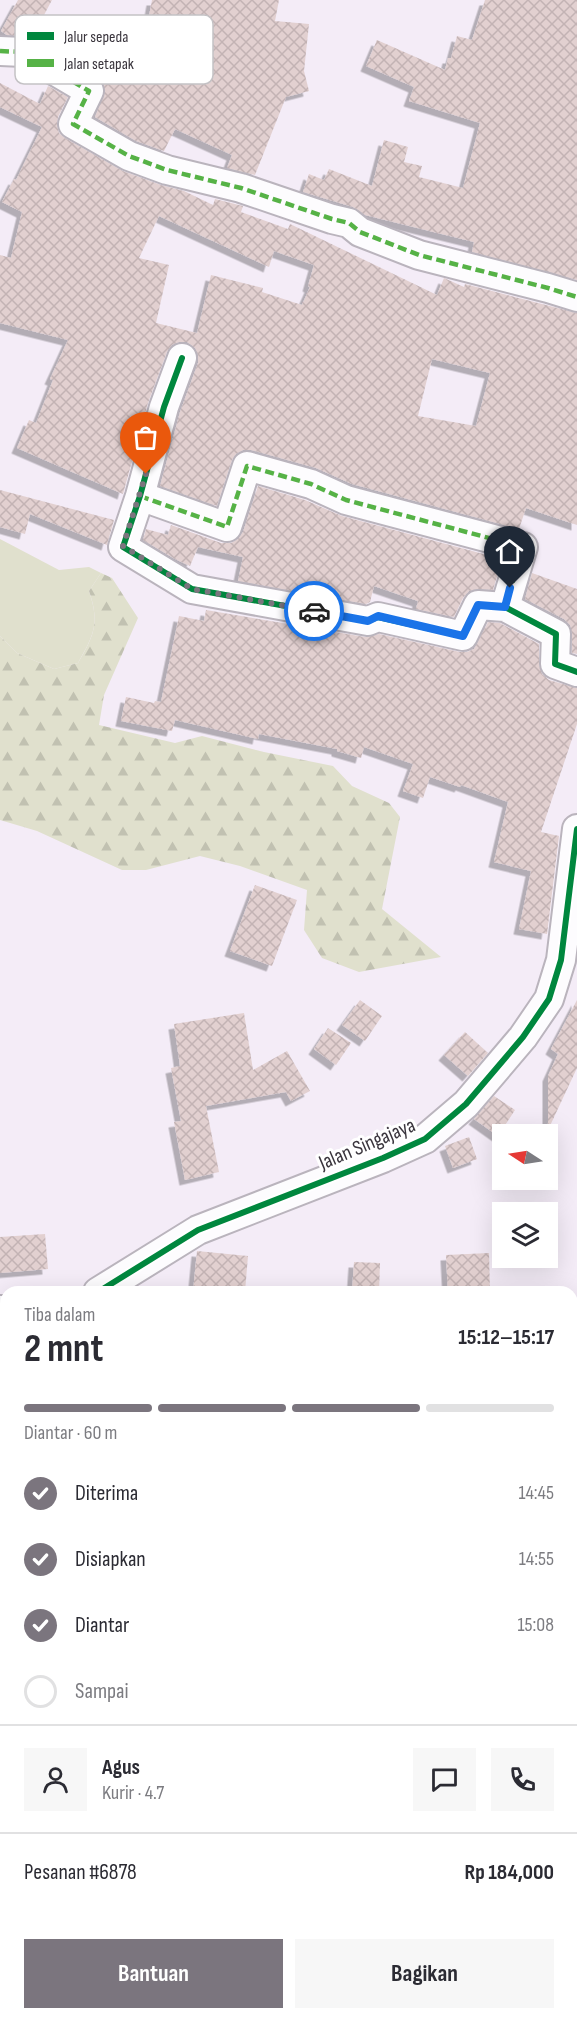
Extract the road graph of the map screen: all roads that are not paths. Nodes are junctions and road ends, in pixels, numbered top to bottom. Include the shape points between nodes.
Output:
1 (0, 51) edge
2 (15, 52) edge
3 (77, 84) edge
4 (577, 297) edge
5 (182, 358) dead end
6 (140, 496) junction
7 (505, 607) junction
8 (577, 672) edge
9 (577, 829) edge
10 (108, 1286) edge

1 - 2 street
3 - 4 street via 89,91 73,124 129,156 350,223 360,231 419,255
5 - 6 street
6 - 7 street via 123,546 192,589 368,621 378,616 463,636 478,605
6 - 7 street via 227,527 247,466 311,484 346,500 523,547
7 - 8 street via 556,634 555,664
9 - 10 street, Jalan Singajaya via 561,960 549,999 523,1037 466,1104 425,1139 198,1230

